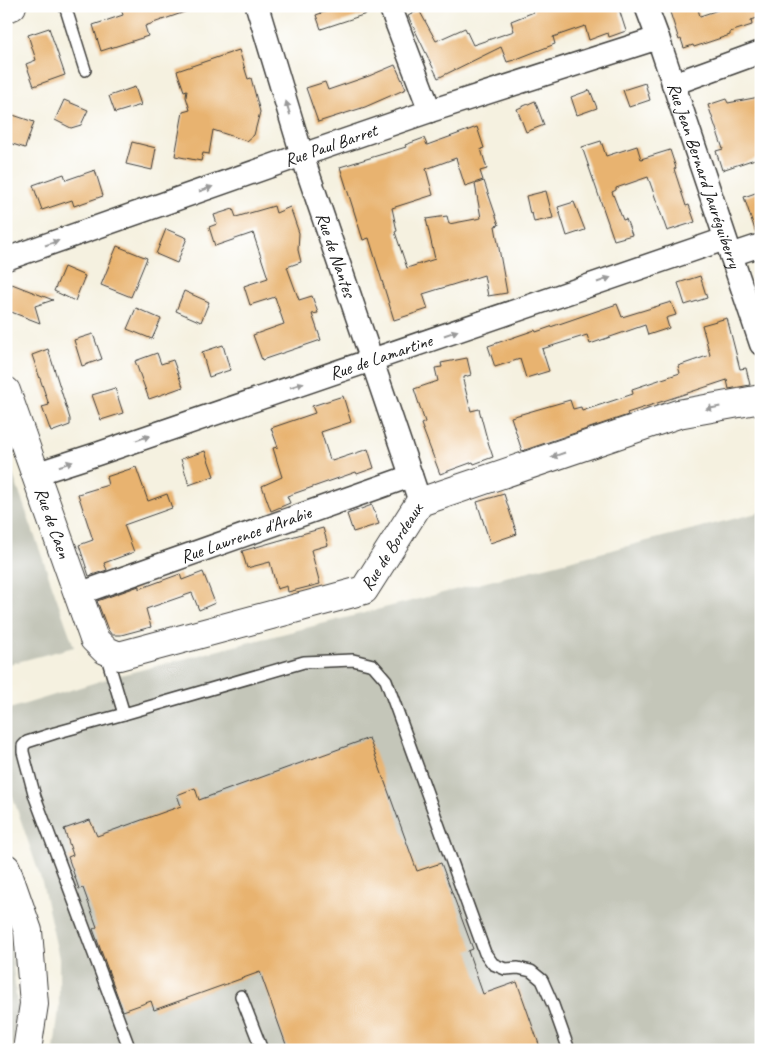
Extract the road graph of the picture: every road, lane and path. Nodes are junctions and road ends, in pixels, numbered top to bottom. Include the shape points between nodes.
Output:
1 (12, 6) edge
2 (65, 6) edge
3 (257, 6) edge
4 (390, 6) edge
5 (646, 6) edge
6 (6, 8) edge
7 (658, 38) junction
8 (761, 52) edge
9 (86, 70) dead end
10 (673, 84) junction
11 (430, 112) junction
12 (302, 155) junction
13 (761, 245) edge
14 (728, 247) junction
15 (6, 259) edge
16 (761, 344) edge
17 (371, 360) junction
18 (6, 392) edge
19 (761, 398) edge
20 (35, 474) junction
21 (412, 476) junction
22 (420, 502) junction
23 (78, 594) junction
24 (105, 650) junction
25 (124, 714) junction
26 (6, 868) edge
27 (241, 996) dead end
28 (27, 1050) edge
29 (130, 1050) edge
30 (262, 1050) edge
31 (569, 1050) edge

1 - 6 street
2 - 9 lane
12 -> 3 street, Rue de Nantes
4 - 11 street
5 - 7 street, Rue Jean Bernard Jauréguiberry
7 - 10 street, Rue Jean Bernard Jauréguiberry
7 - 11 street, Rue Paul Barret
8 - 10 street
10 - 14 street, Rue Jean Bernard Jauréguiberry
11 - 12 street, Rue Paul Barret
15 -> 12 street, Rue Paul Barret
12 - 17 street, Rue de Nantes
13 - 14 street, Rue de Lamartine
14 - 16 street, Rue Jean Bernard Jauréguiberry
17 -> 14 street, Rue de Lamartine
20 -> 17 street, Rue de Lamartine
17 - 21 street, Rue de Nantes
18 - 20 street, Rue de Caen
19 -> 22 street, Rue de Bordeaux via 678,414
20 - 23 street, Rue de Caen
21 - 22 street, Rue de Nantes
21 - 23 street, Rue Lawrence d'Arabie
22 - 24 street, Rue de Bordeaux via 364,590 119,656
23 - 24 street, Rue de Caen via 94,639
24 - 25 lane
25 - 29 lane via 28,742 23,746 23,752 35,797
25 - 31 lane via 304,662 353,660 373,666 386,680 485,953 493,964 531,972 542,980
26 - 28 street via 28,932 34,1004
27 - 30 lane

